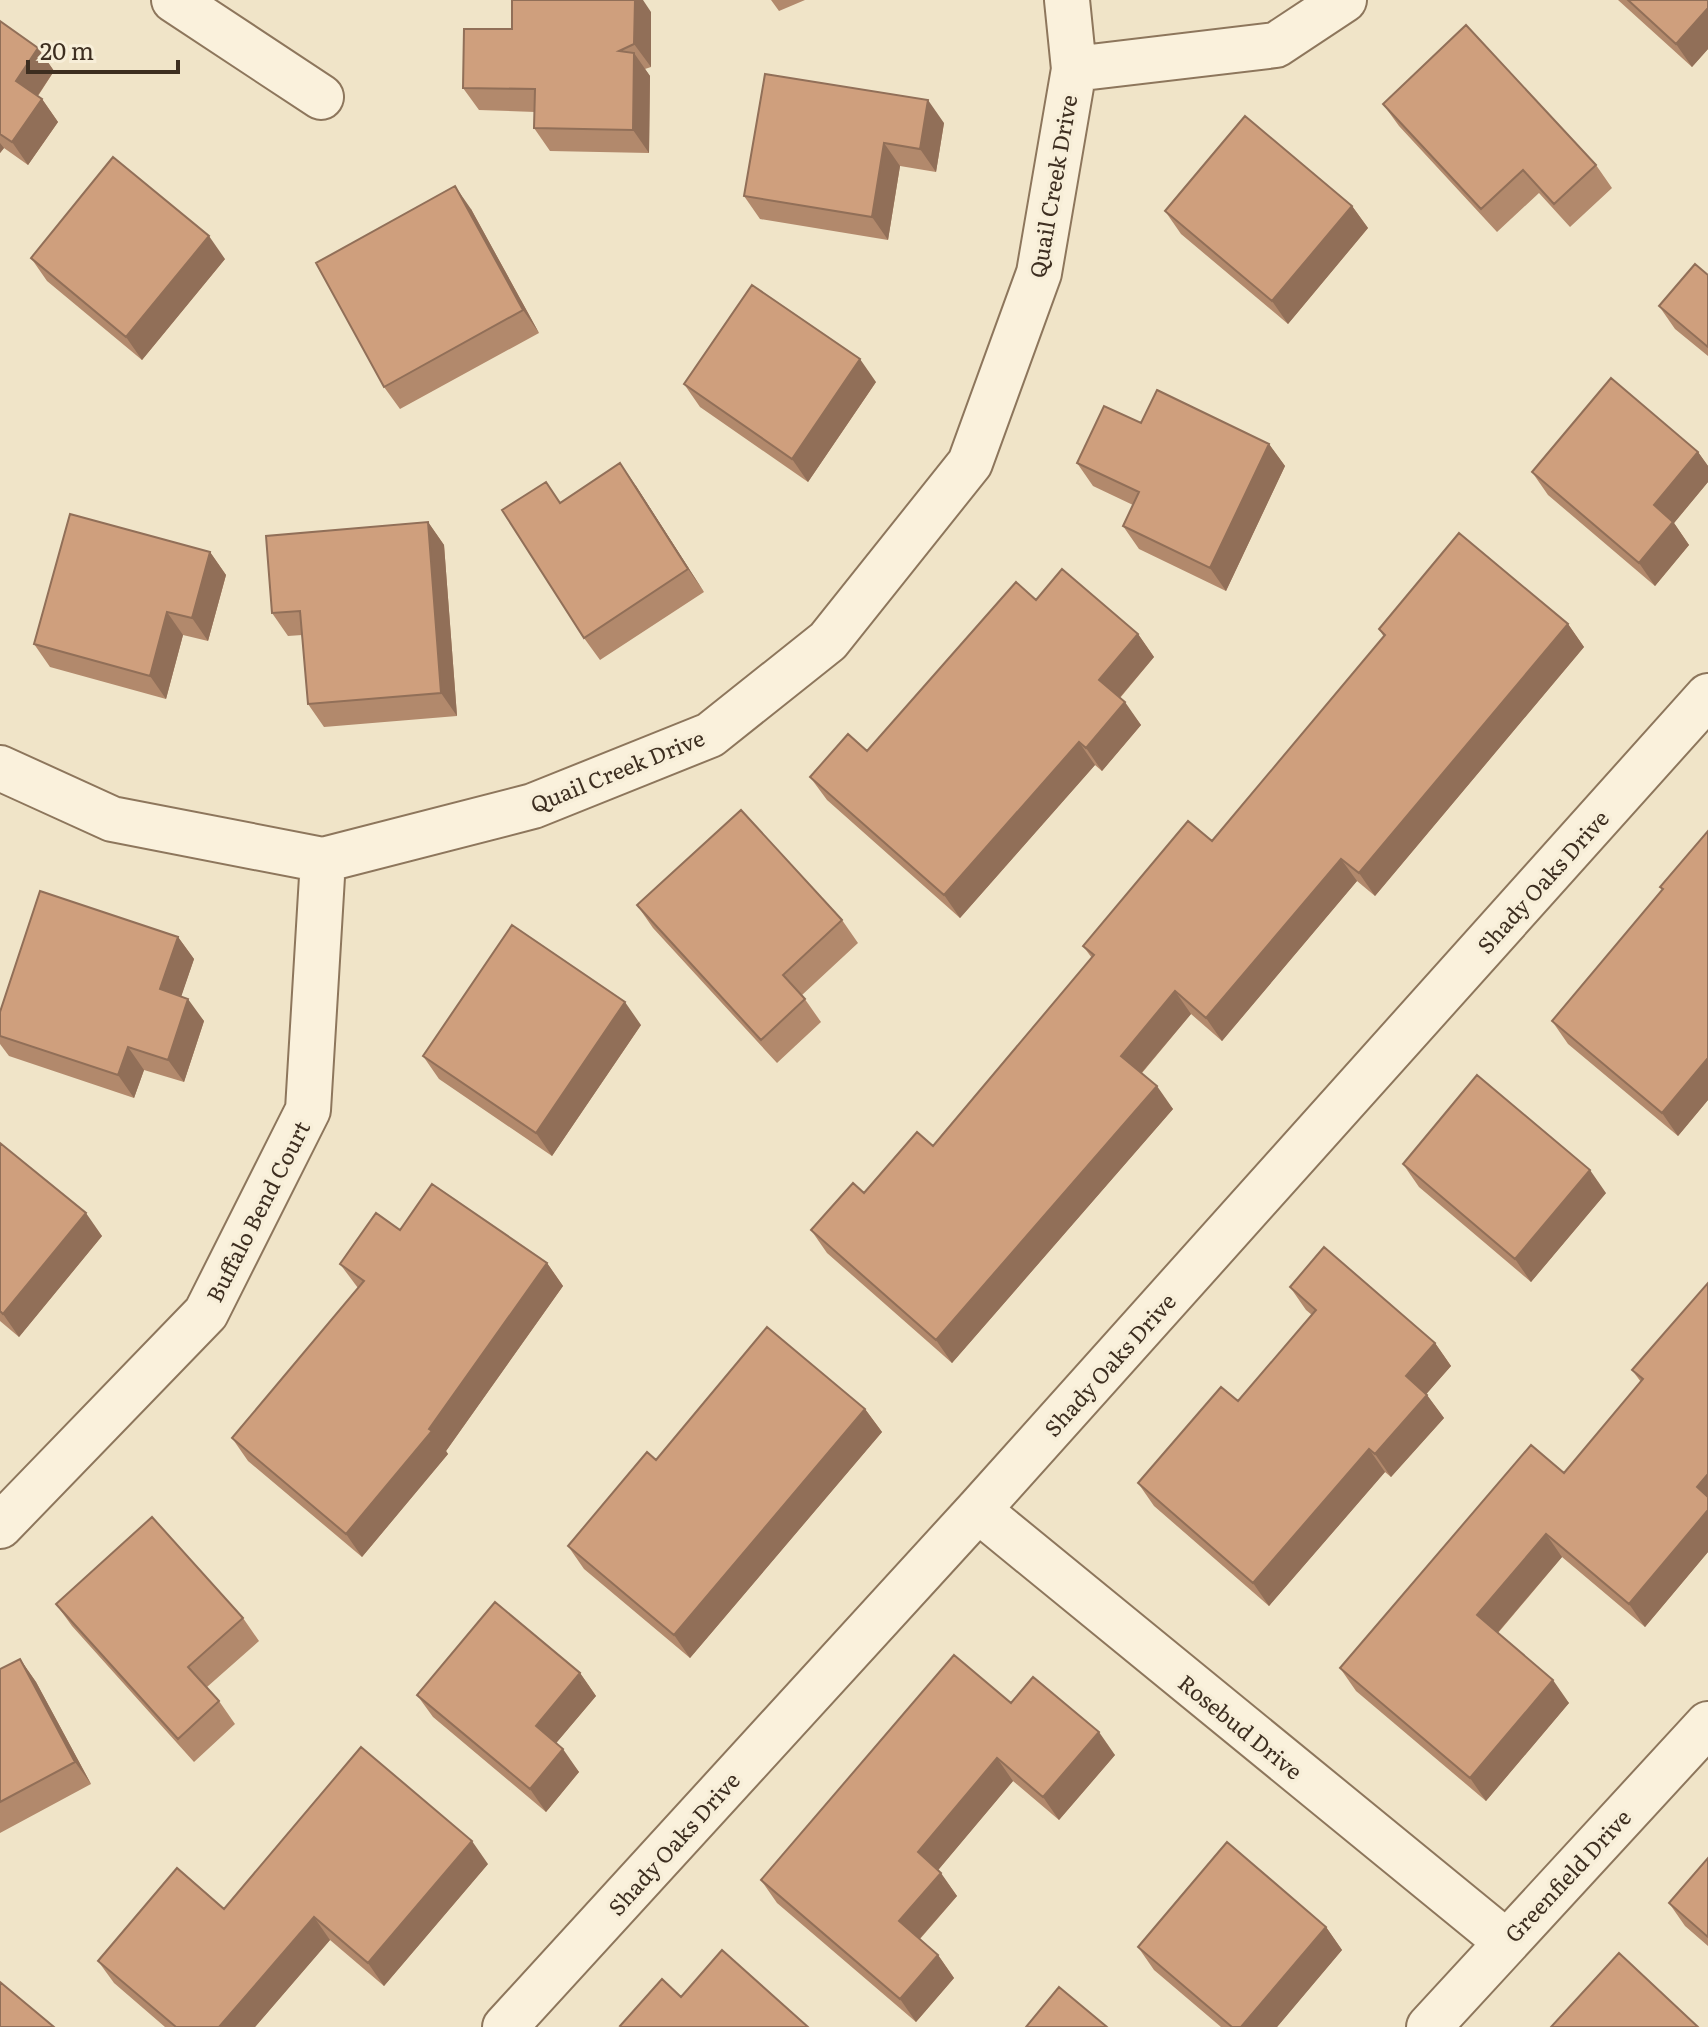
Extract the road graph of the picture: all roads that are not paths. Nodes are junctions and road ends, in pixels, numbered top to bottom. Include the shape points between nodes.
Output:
1 (174, 0) edge
2 (1067, 0) edge
3 (1344, 0) edge
4 (1074, 69) junction
5 (321, 97) dead end
6 (1708, 696) edge
7 (0, 768) edge
8 (323, 860) junction
9 (978, 1510) junction
10 (0, 1526) edge
11 (1708, 1724) edge
12 (1505, 1941) junction
13 (505, 2027) edge
14 (1429, 2027) edge

1 - 5 street
2 - 4 street, Quail Creek Drive
3 - 4 street via 1276,45
4 - 8 street, Quail Creek Drive via 1039,273 970,463 828,641 710,735 533,806
6 - 9 street, Shady Oaks Drive
7 - 8 street, Quail Creek Drive via 112,819
8 - 10 street, Buffalo Bend Court via 308,1110 206,1313
9 - 12 street, Rosebud Drive
9 - 13 street, Shady Oaks Drive
11 - 12 street, Greenfield Drive
12 - 14 street, Greenfield Drive

